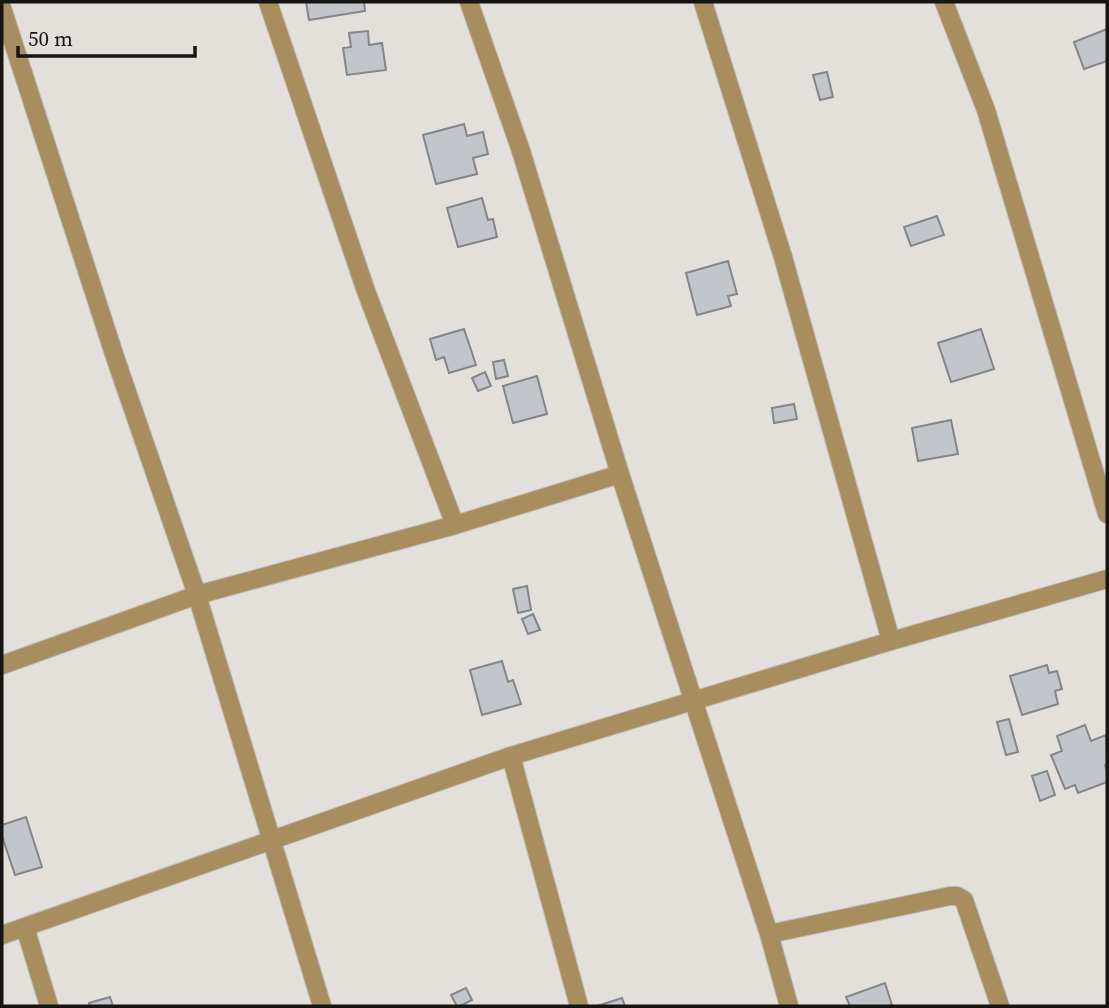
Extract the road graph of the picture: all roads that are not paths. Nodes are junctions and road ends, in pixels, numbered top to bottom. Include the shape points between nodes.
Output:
1 (268, 2) edge
2 (469, 2) edge
3 (703, 2) edge
4 (944, 2) edge
5 (2, 8) edge
6 (620, 474) junction
7 (1107, 514) edge
8 (456, 525) junction
9 (1107, 579) edge
10 (197, 596) junction
11 (891, 641) junction
12 (2, 665) edge
13 (695, 701) junction
14 (511, 757) junction
15 (272, 840) junction
16 (25, 927) junction
17 (769, 934) junction
18 (2, 935) edge
19 (49, 1006) edge
20 (322, 1006) edge
21 (579, 1006) edge
22 (789, 1006) edge
23 (1000, 1006) edge

1 - 8 street via 366,292
2 - 6 street via 521,150
3 - 11 street via 783,257
4 - 7 street via 986,110
5 - 10 street
6 - 8 street
6 - 13 street
8 - 10 street
9 - 11 street
10 - 12 street
10 - 15 street
11 - 13 street
13 - 14 street
13 - 17 street
14 - 15 street
14 - 21 street
15 - 16 street
15 - 20 street
16 - 18 street
16 - 19 street
17 - 22 street
17 - 23 street via 957,897 964,900

